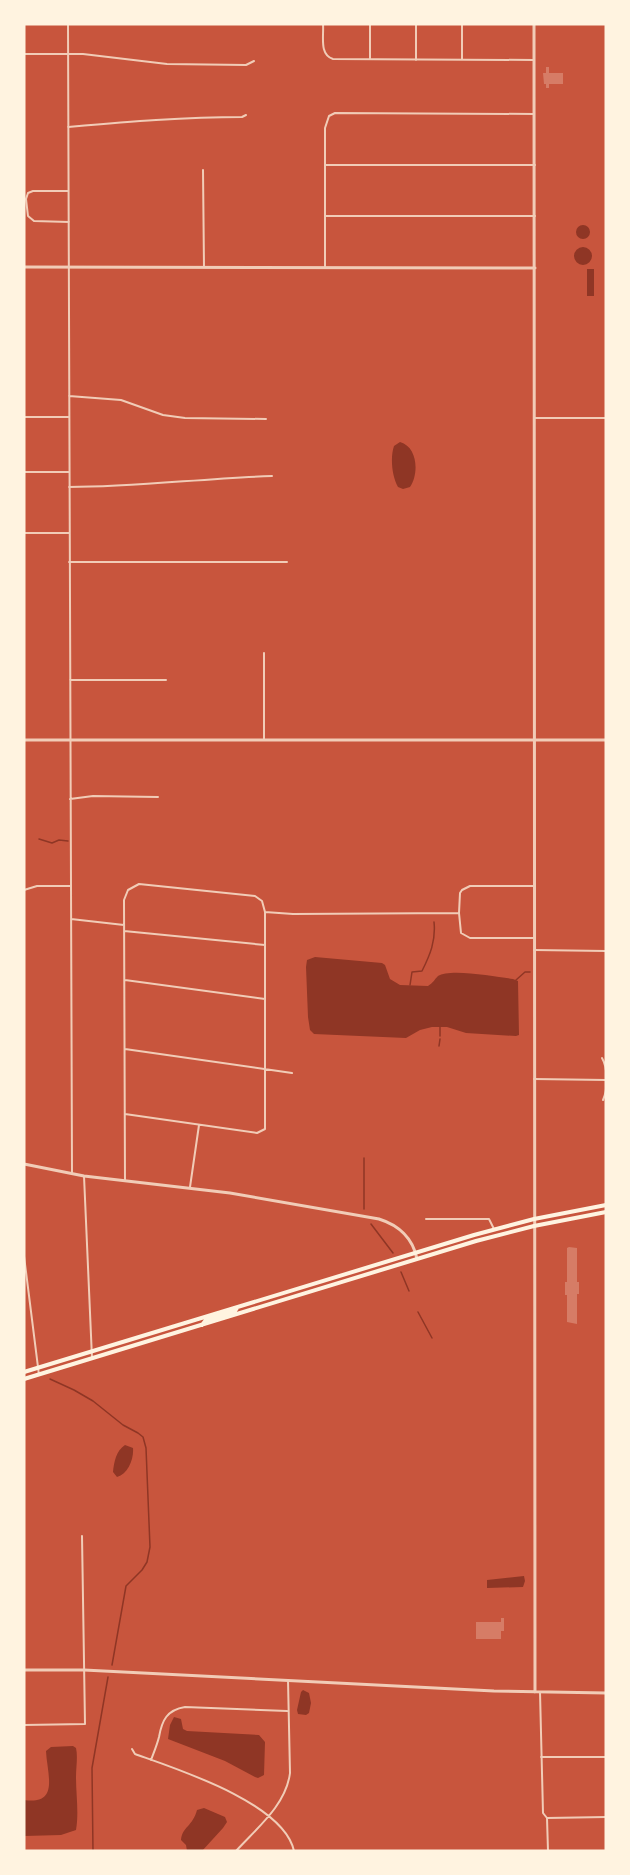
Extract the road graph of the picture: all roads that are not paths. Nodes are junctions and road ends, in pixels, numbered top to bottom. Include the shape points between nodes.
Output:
1 (68, 24) edge
2 (324, 24) edge
3 (370, 24) edge
4 (416, 24) edge
5 (462, 24) edge
6 (534, 24) edge
7 (24, 54) edge
8 (68, 54) junction
9 (370, 59) junction
10 (416, 60) junction
11 (462, 60) junction
12 (534, 60) junction
13 (254, 61) dead end
14 (534, 114) junction
15 (246, 115) dead end
16 (68, 128) junction
17 (325, 165) junction
18 (535, 165) junction
19 (203, 170) dead end
20 (69, 191) junction
21 (325, 216) junction
22 (535, 216) junction
23 (69, 222) junction
24 (24, 267) edge
25 (69, 267) junction
26 (204, 267) junction
27 (325, 268) junction
28 (535, 268) junction
29 (69, 396) junction
30 (24, 417) edge
31 (69, 417) junction
32 (535, 418) junction
33 (606, 418) edge
34 (266, 419) dead end
35 (24, 472) edge
36 (69, 472) junction
37 (272, 476) dead end
38 (69, 487) junction
39 (24, 533) edge
40 (69, 533) junction
41 (69, 562) junction
42 (288, 562) dead end
43 (264, 652) dead end
44 (70, 680) junction
45 (166, 680) dead end
46 (24, 740) edge
47 (70, 740) junction
48 (264, 740) junction
49 (535, 740) junction
50 (606, 740) edge
51 (158, 797) dead end
52 (70, 799) junction
53 (70, 886) junction
54 (535, 886) junction
55 (24, 890) edge
56 (265, 912) junction
57 (459, 913) junction
58 (71, 919) junction
59 (124, 925) junction
60 (124, 931) junction
61 (534, 938) junction
62 (265, 945) junction
63 (534, 950) junction
64 (606, 951) edge
65 (125, 980) junction
66 (266, 999) junction
67 (125, 1049) junction
68 (602, 1058) dead end
69 (266, 1069) junction
70 (292, 1073) dead end
71 (534, 1079) junction
72 (606, 1080) edge
73 (603, 1100) dead end
74 (125, 1114) junction
75 (199, 1125) junction
76 (24, 1164) edge
77 (72, 1173) junction
78 (84, 1176) junction
79 (125, 1181) junction
80 (190, 1188) junction
81 (606, 1205) edge
82 (606, 1212) edge
83 (426, 1219) dead end
84 (534, 1219) junction
85 (534, 1226) junction
86 (494, 1229) junction
87 (474, 1235) junction
88 (476, 1241) junction
89 (416, 1252) junction
90 (24, 1256) edge
91 (417, 1259) junction
92 (308, 1286) junction
93 (308, 1293) junction
94 (238, 1307) junction
95 (201, 1325) junction
96 (153, 1333) junction
97 (154, 1340) junction
98 (92, 1351) junction
99 (92, 1358) junction
100 (38, 1368) junction
101 (24, 1372) edge
102 (39, 1375) junction
103 (24, 1379) edge
104 (82, 1536) dead end
105 (24, 1670) edge
106 (84, 1670) junction
107 (288, 1680) junction
108 (537, 1692) junction
109 (606, 1693) edge
110 (289, 1711) junction
111 (24, 1725) edge
112 (132, 1749) dead end
113 (541, 1757) junction
114 (606, 1757) edge
115 (151, 1760) junction
116 (268, 1816) junction
117 (547, 1818) junction
118 (606, 1818) edge
119 (236, 1851) edge
120 (294, 1851) edge
121 (548, 1851) edge

1 - 8 street
2 - 9 street via 327,57
3 - 9 street
4 - 10 street
5 - 11 street
6 - 12 street
7 - 8 street
8 - 13 street via 167,64 246,65
8 - 16 street
9 - 10 street
10 - 11 street
11 - 12 street
12 - 14 street
14 - 17 street via 331,114 326,122
14 - 18 street
15 - 16 street
16 - 20 street
17 - 18 street
17 - 21 street
18 - 22 street
19 - 26 street
20 - 23 street
20 - 23 street via 30,191 26,199 30,219
21 - 22 street
21 - 27 street
22 - 28 street
23 - 25 street
24 - 25 street
25 - 26 street
25 - 29 street
26 - 27 street
27 - 28 street
28 - 32 street
29 - 31 street
29 - 34 street via 121,400 163,415 185,418
30 - 31 street
31 - 36 street
32 - 33 street
32 - 49 street
35 - 36 street
36 - 38 street
37 - 38 street
38 - 40 street
39 - 40 street
40 - 41 street
41 - 42 street
41 - 44 street
43 - 48 street
44 - 45 street
44 - 47 street
46 - 47 street
47 - 48 street
47 - 52 street
48 - 49 street
49 - 50 street
49 - 54 street
51 - 52 street
52 - 53 street
53 - 55 street
53 - 58 street
54 - 57 street via 470,886 459,897
54 - 61 street
56 - 57 street
56 - 59 street via 264,905 251,895 139,884 128,890 124,900
56 - 62 street
57 - 61 street via 461,933 470,938
58 - 59 street
58 - 77 street
59 - 60 street
60 - 62 street
60 - 65 street
61 - 63 street
62 - 66 street
63 - 64 street
63 - 71 street
65 - 66 street
65 - 67 street
66 - 69 street
67 - 69 street
67 - 74 street
68 - 72 street
69 - 70 street
69 - 75 street via 267,1125 262,1132
71 - 72 street
71 - 84 street
72 - 73 street
74 - 75 street
74 - 79 street
75 - 80 street
76 - 77 street
77 - 78 street
78 - 79 street
78 - 98 street
79 - 80 street
80 - 89 street via 379,1219 403,1232
81 - 84 main road
82 - 85 main road
83 - 86 street via 489,1219
84 - 85 street
84 - 86 main road
85 - 88 main road
85 - 108 street
86 - 87 main road
87 - 88 street
87 - 89 main road
88 - 91 main road
89 - 91 street
89 - 92 main road
90 - 100 street
91 - 93 main road
92 - 93 street
92 - 94 main road
93 - 95 main road
94 - 95 main road
94 - 96 main road
95 - 97 main road
96 - 97 main road
96 - 98 main road
97 - 99 main road
98 - 99 street
98 - 100 main road
99 - 102 main road
100 - 101 main road
100 - 102 street
102 - 103 main road
104 - 106 street
105 - 106 street
106 - 107 street
106 - 111 street via 85,1724
107 - 108 street
107 - 110 street
108 - 109 street
108 - 113 street
110 - 115 street via 176,1708 163,1720
110 - 116 street via 289,1783
112 - 115 street
113 - 114 street
113 - 117 street via 543,1813
115 - 116 street via 215,1785
116 - 119 street
116 - 120 street via 287,1834
117 - 118 street
117 - 121 street

